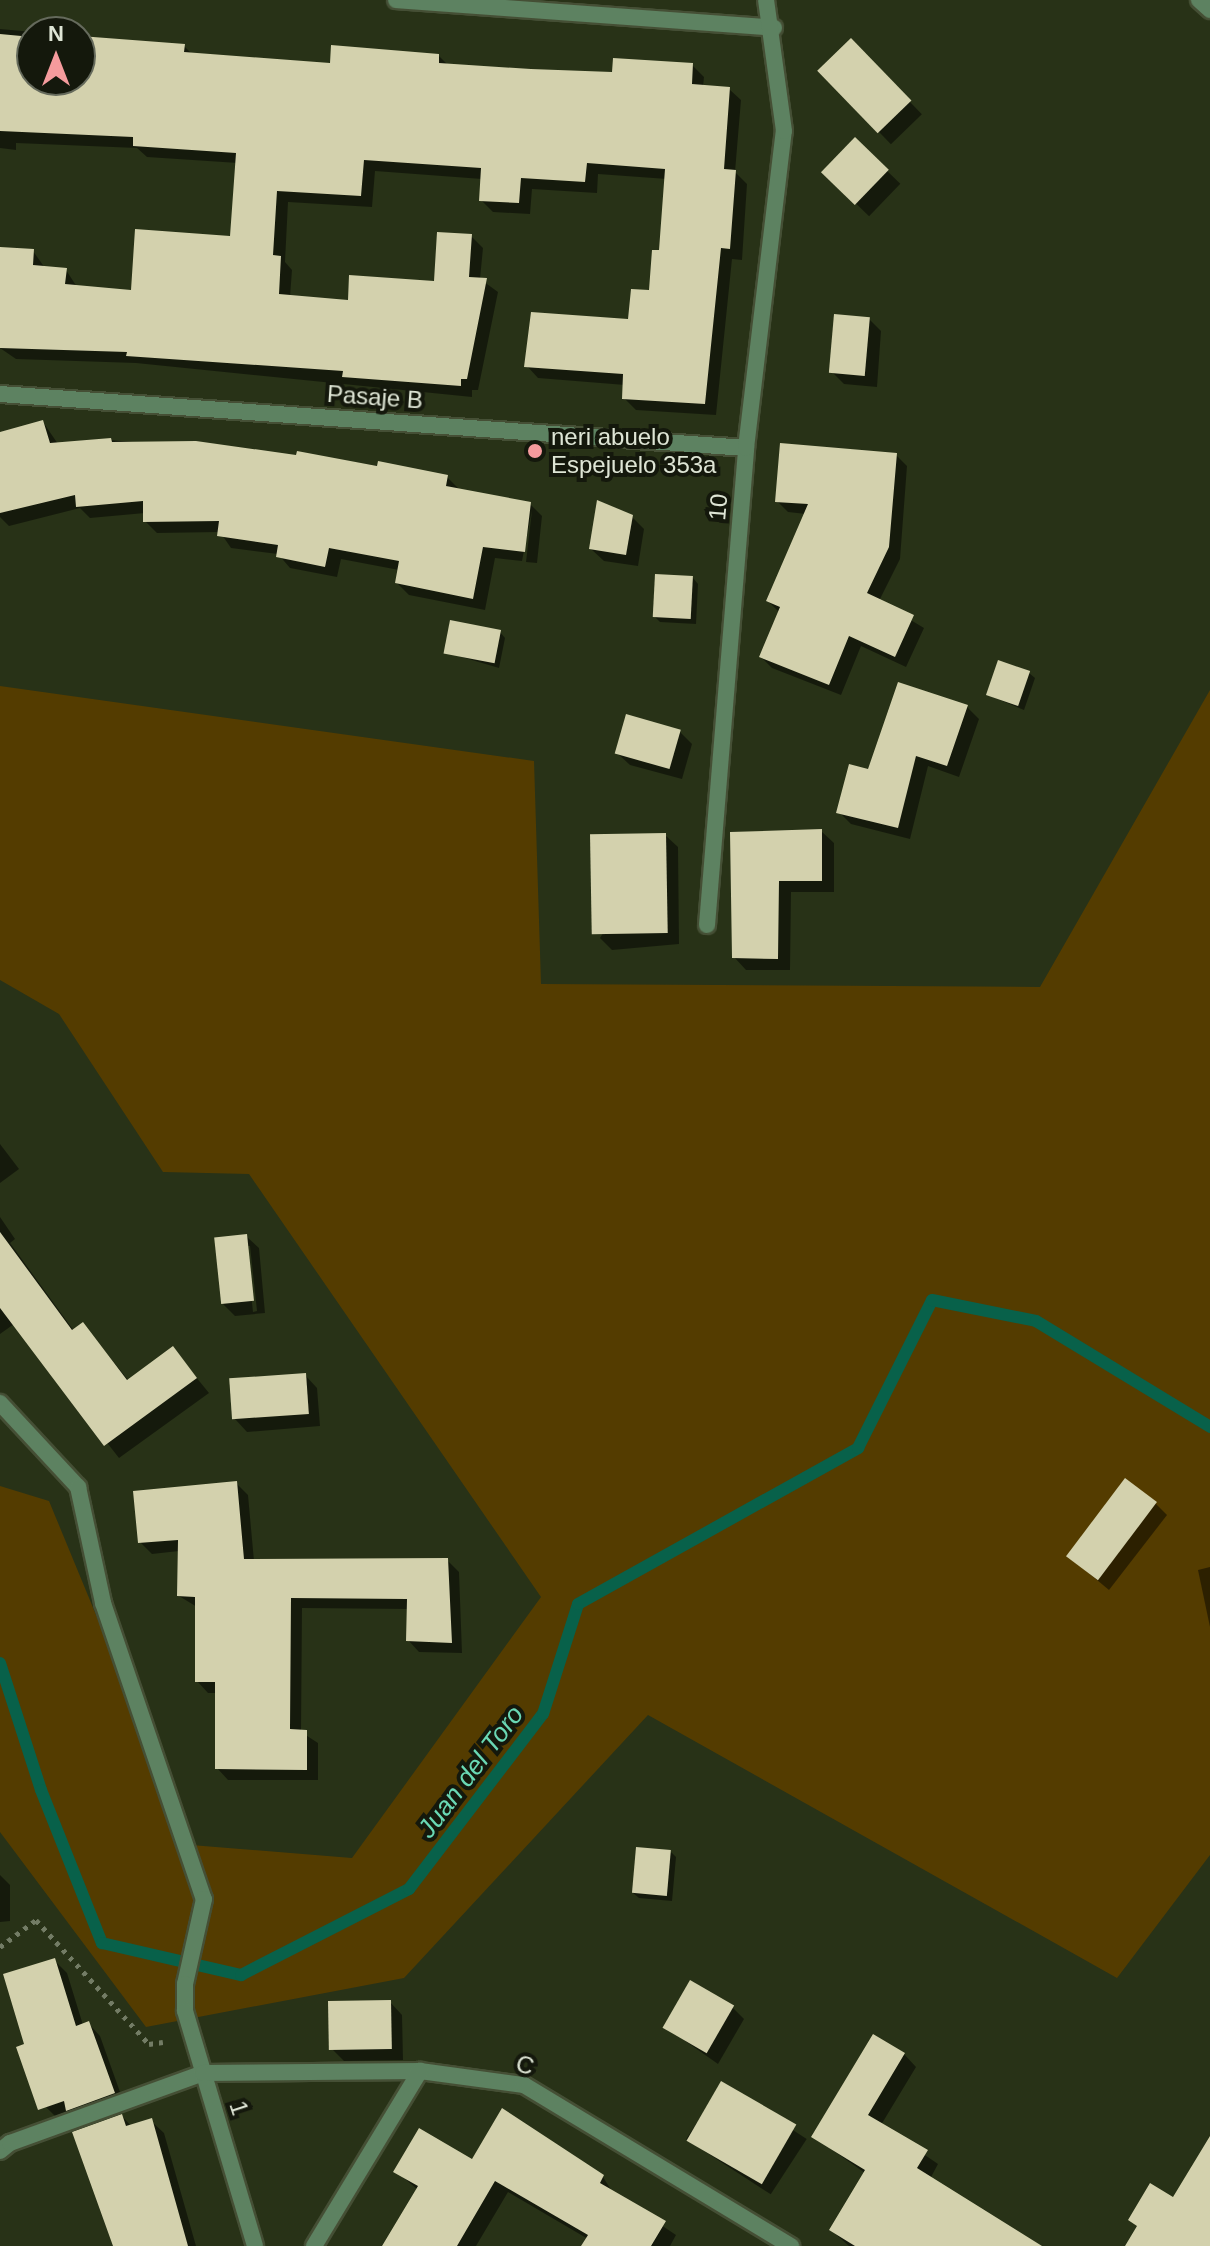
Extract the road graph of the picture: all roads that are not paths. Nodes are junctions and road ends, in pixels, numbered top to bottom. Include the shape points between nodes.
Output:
1 (396, 0) edge
2 (766, 0) edge
3 (1199, 0) edge
4 (1210, 10) edge
5 (774, 28) junction
6 (0, 394) edge
7 (746, 448) junction
8 (707, 925) dead end
9 (0, 1403) edge
10 (420, 2071) junction
11 (203, 2073) junction
12 (0, 2151) edge
13 (255, 2246) edge
14 (314, 2246) edge
15 (791, 2246) edge

1 - 5 street
2 - 5 street, 10
3 - 4 street
5 - 7 street, 10 via 784,131
6 - 7 street, Pasaje B
7 - 8 street, 10
9 - 11 street, 1 via 78,1487 103,1603 204,1899 202,1927 185,1984
10 - 11 street, C
10 - 14 street
10 - 15 street, C via 524,2085
11 - 12 street, C
11 - 13 street, 1

